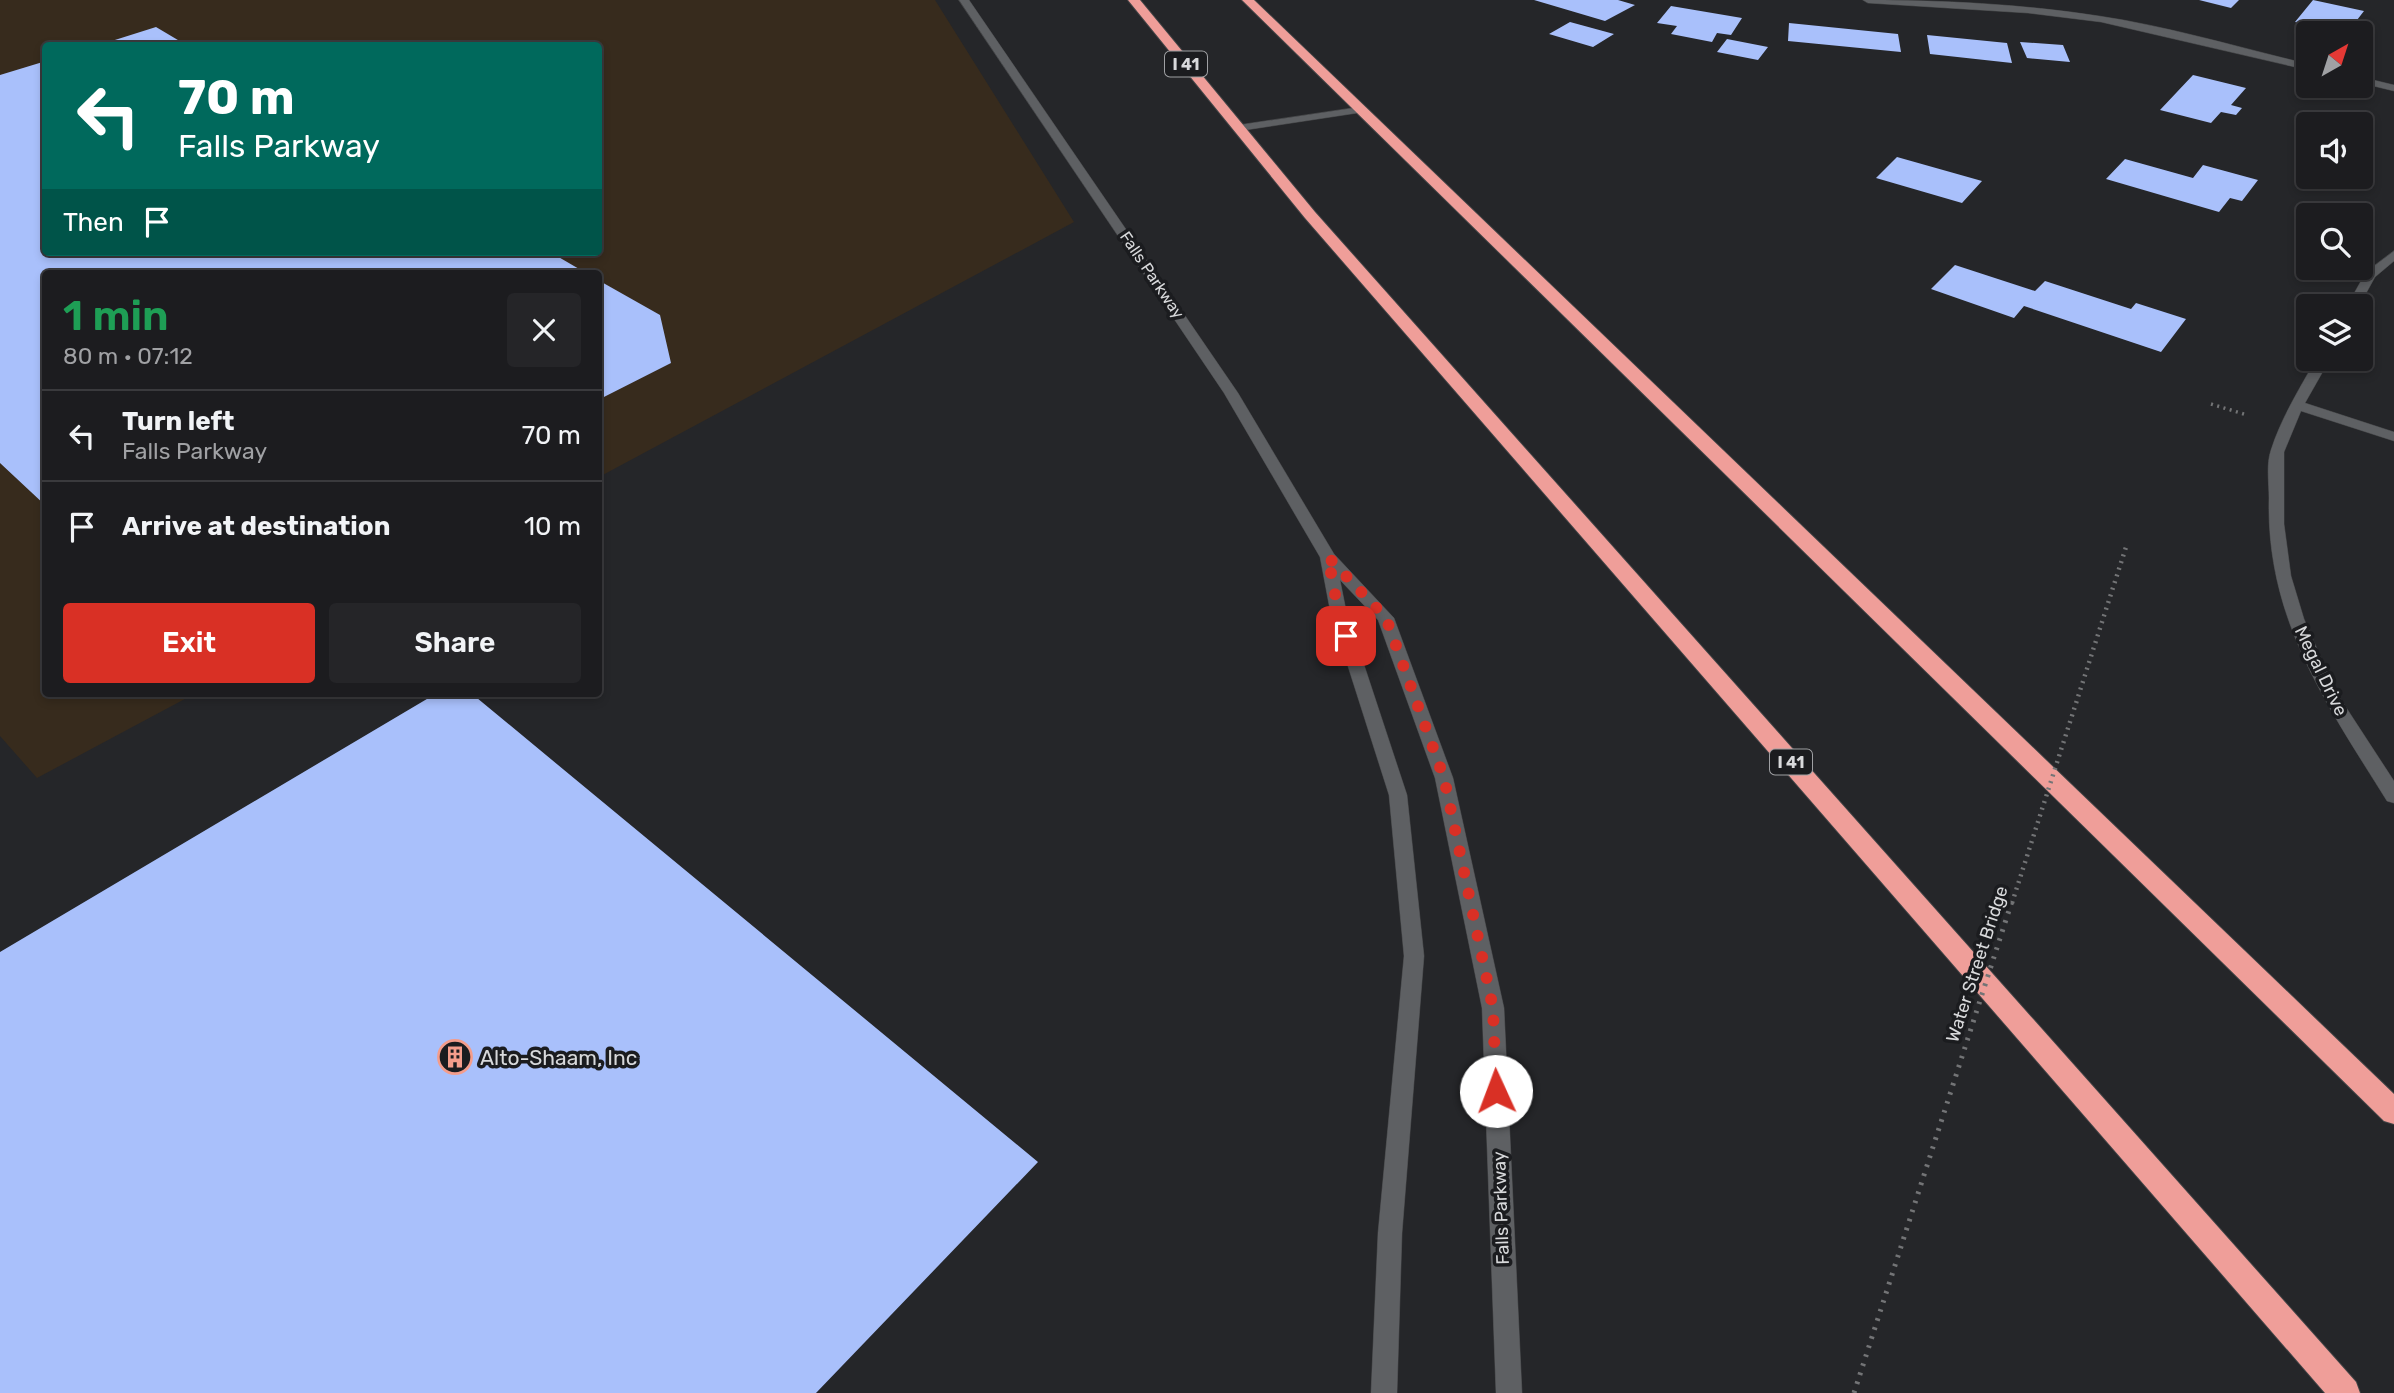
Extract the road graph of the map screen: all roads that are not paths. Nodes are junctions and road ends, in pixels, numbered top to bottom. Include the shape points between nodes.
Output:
1 (964, 0) edge
2 (1134, 0) edge
3 (1248, 0) edge
4 (1868, 0) edge
5 (2296, 64) edge
6 (2373, 83) edge
7 (2394, 88) edge
8 (1360, 110) junction
9 (1239, 128) junction
10 (2394, 255) edge
11 (2360, 294) edge
12 (2316, 371) edge
13 (2297, 405) junction
14 (2394, 437) edge
15 (1328, 557) junction
16 (2394, 796) edge
17 (2394, 1112) edge
18 (1384, 1393) edge
19 (1509, 1393) edge
20 (2345, 1393) edge

1 - 15 street, Falls Parkway via 1231,393
2 - 9 highway, I 41
3 - 8 highway
4 - 5 street via 2101,19
6 - 7 street
8 - 9 street
8 - 17 highway
9 - 20 highway, I 41
10 - 11 street via 2370,275
12 - 13 street, Megal Drive
13 - 14 street
13 - 16 street, Megal Drive via 2277,452 2276,524 2283,576 2328,693
15 - 18 street, Falls Parkway via 1338,610 1398,794 1414,956 1390,1233
15 - 19 street, Falls Parkway via 1386,618 1444,778 1493,1008

